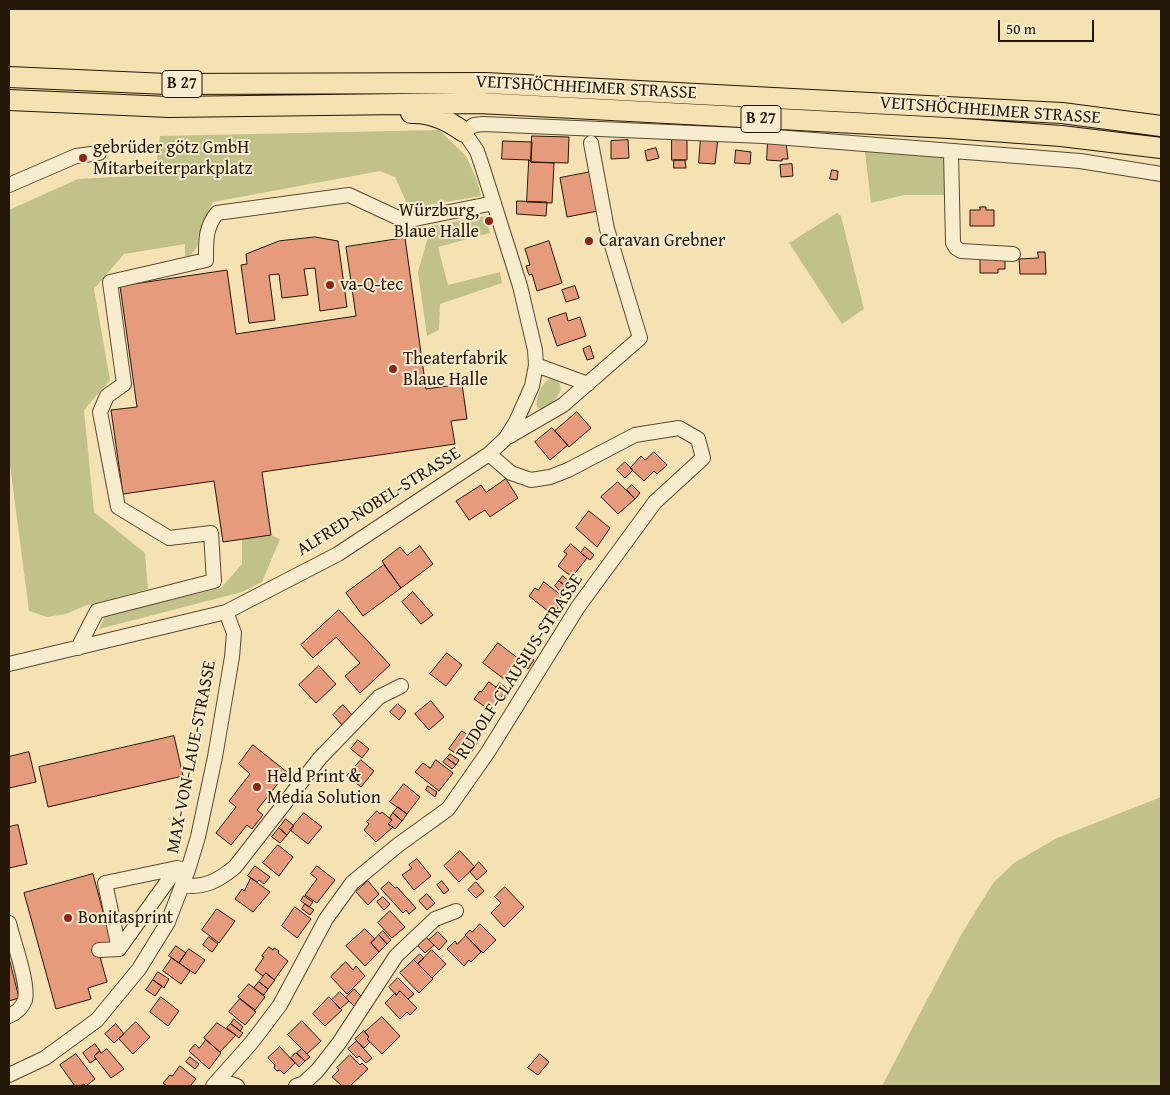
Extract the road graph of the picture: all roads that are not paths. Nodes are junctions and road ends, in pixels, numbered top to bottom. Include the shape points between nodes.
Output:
1 (9, 76) edge
2 (9, 100) edge
3 (360, 104) junction
4 (1161, 126) edge
5 (464, 132) junction
6 (592, 143) dead end
7 (1161, 148) edge
8 (951, 152) junction
9 (99, 153) dead end
10 (1161, 174) edge
11 (9, 184) edge
12 (494, 203) junction
13 (1013, 254) dead end
14 (536, 365) junction
15 (588, 384) junction
16 (506, 438) junction
17 (489, 454) junction
18 (226, 612) junction
19 (78, 648) junction
20 (9, 664) edge
21 (401, 686) dead end
22 (183, 869) junction
23 (182, 885) junction
24 (456, 911) dead end
25 (9, 923) edge
26 (119, 949) junction
27 (99, 950) dead end
28 (9, 1016) edge
29 (9, 1075) edge
30 (216, 1083) edge
31 (237, 1086) edge
32 (296, 1086) edge

1 - 4 highway, VEITSHÖCHHEIMER STRASSE / B 27 via 167,84 485,83 1052,112
2 - 3 highway, VEITSHÖCHHEIMER STRASSE / B 27 via 169,107
3 - 5 highway via 372,114 417,113 435,117
3 - 7 highway, VEITSHÖCHHEIMER STRASSE / B 27 via 479,103 558,107 1061,136
5 - 8 street via 482,124 763,136
5 - 12 street, ALFRED-NOBEL-STRASSE via 477,151
6 - 15 street, ALFRED-NOBEL-STRASSE via 607,229 640,338
8 - 10 street via 1080,161
8 - 13 street via 953,243 956,248
9 - 11 street via 76,156
12 - 14 street, ALFRED-NOBEL-STRASSE via 520,286
12 - 19 street via 405,220 349,195 217,213 206,234 206,260 110,282 124,384 107,396 100,412 118,508 169,538 210,533 214,581 97,611
14 - 15 street
14 - 16 street, ALFRED-NOBEL-STRASSE via 532,386
15 - 16 street, ALFRED-NOBEL-STRASSE via 563,405
16 - 17 street, ALFRED-NOBEL-STRASSE
17 - 18 street, ALFRED-NOBEL-STRASSE via 338,554
17 - 30 street, RUDOLF-CLAUSIUS-STRASSE via 511,473 531,480 568,470 635,435 678,428 698,439 703,458 655,502 578,606 488,752 448,809 352,882 326,919 280,1005
18 - 19 street, ALFRED-NOBEL-STRASSE
18 - 22 street, MAX-VON-LAUE-STRASSE via 234,633 232,656 198,837
19 - 20 street, ALFRED-NOBEL-STRASSE
21 - 23 street via 379,697 320,758 236,867 221,879 200,887
22 - 23 street, MAX-VON-LAUE-STRASSE
22 - 26 street
22 - 26 street via 105,883
23 - 29 street, MAX-VON-LAUE-STRASSE via 168,922 139,969 98,1020 45,1058
24 - 32 street via 435,919 396,956 339,1043 317,1071
25 - 28 street via 26,988 20,1008
26 - 27 street
30 - 31 street

